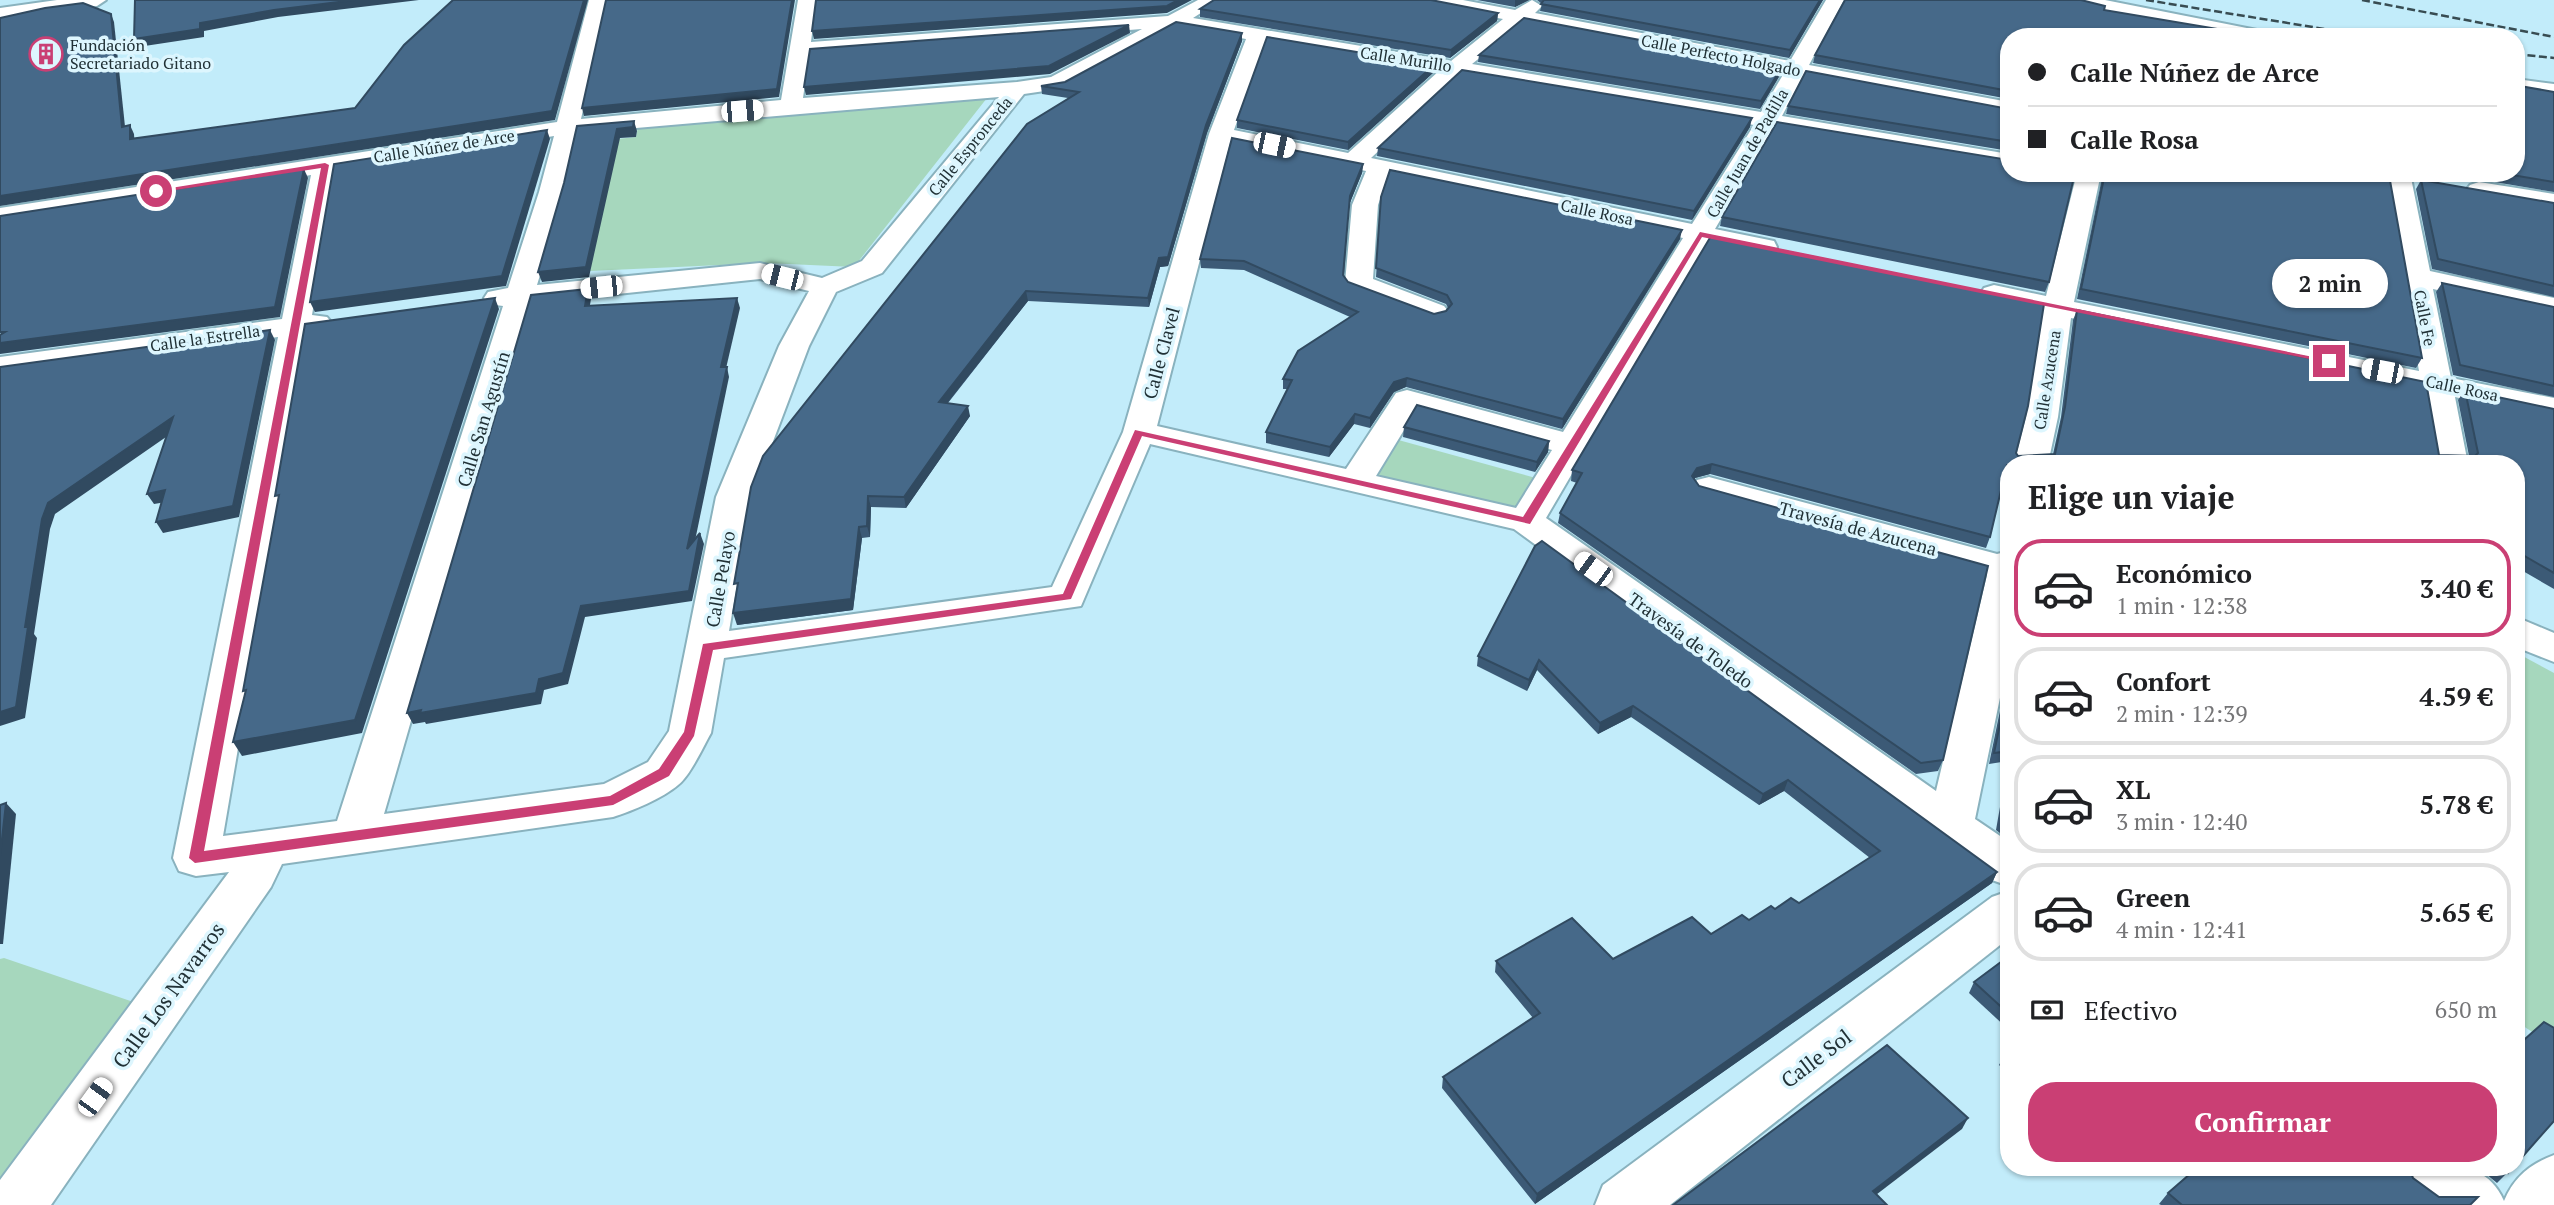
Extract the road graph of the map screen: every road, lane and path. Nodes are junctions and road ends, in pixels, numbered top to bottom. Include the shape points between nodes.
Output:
1 (97, 0) edge
2 (598, 0) edge
3 (807, 0) edge
4 (1212, 0) edge
5 (1433, 0) edge
6 (1539, 0) edge
7 (1835, 0) edge
8 (2076, 0) edge
9 (0, 14) edge
10 (1519, 16) junction
11 (1176, 21) junction
12 (2195, 28) edge
13 (1257, 36) junction
14 (800, 49) junction
15 (1456, 67) junction
16 (1795, 69) junction
17 (2525, 86) edge
18 (1017, 89) junction
19 (2554, 91) edge
20 (791, 106) junction
21 (2000, 107) edge
22 (1768, 120) junction
23 (568, 127) junction
24 (1221, 134) junction
25 (2000, 159) edge
26 (1354, 161) junction
27 (325, 165) junction
28 (1382, 167) junction
29 (2084, 182) edge
30 (2400, 182) edge
31 (2450, 186) edge
32 (2554, 202) edge
33 (0, 216) edge
34 (1700, 234) junction
35 (1793, 253) edge
36 (2417, 277) junction
37 (825, 287) junction
38 (1965, 288) edge
39 (522, 295) junction
40 (468, 302) edge
41 (2059, 307) junction
42 (2554, 307) edge
43 (1434, 312) edge
44 (348, 319) edge
45 (295, 326) junction
46 (0, 366) edge
47 (2437, 382) junction
48 (2554, 408) edge
49 (1139, 432) junction
50 (1572, 445) junction
51 (2033, 455) edge
52 (2449, 455) edge
53 (1355, 482) junction
54 (1709, 487) edge
55 (1526, 521) junction
56 (2000, 564) edge
57 (2000, 602) edge
58 (2525, 634) edge
59 (708, 646) junction
60 (2554, 649) edge
61 (1951, 825) junction
62 (355, 835) junction
63 (264, 850) junction
64 (2000, 860) edge
65 (2000, 918) edge
66 (2436, 1176) edge
67 (2554, 1182) edge
68 (17, 1205) edge
69 (1623, 1205) edge
70 (2476, 1205) edge
71 (2531, 1205) edge

1 - 9 main road
2 - 23 main road, Calle San Agustín
3 - 14 main road
4 - 11 main road, Calle Espronceda
5 - 10 main road, Calle Perfecto Holgado
6 - 10 main road
7 - 16 main road, Calle Juan de Padilla
8 - 12 main road via 2121,18
10 - 15 main road
10 - 16 main road, Calle Perfecto Holgado
11 - 13 main road, Calle Murillo
11 - 14 main road, Calle Murillo
11 - 18 main road, Calle Espronceda via 1057,83
13 - 15 main road, Calle Murillo
13 - 24 main road, Calle Clavel
14 - 20 main road
15 - 22 main road, Calle Murillo
15 - 26 main road
16 - 21 main road, Calle Perfecto Holgado
16 - 22 main road, Calle Juan de Padilla
17 - 19 main road
18 - 20 main road, Calle Núñez de Arce
18 - 37 main road, Calle Espronceda via 872,267
20 - 23 main road, Calle Núñez de Arce
22 - 25 main road, Calle Murillo
22 - 34 main road, Calle Juan de Padilla
23 - 27 main road, Calle Núñez de Arce
23 - 39 main road, Calle San Agustín
24 - 26 main road, Calle Rosa
24 - 49 main road, Calle Clavel
26 - 28 main road, Calle Rosa
27 - 33 main road, Calle Núñez de Arce
27 - 45 main road
28 - 34 main road, Calle Rosa
28 - 43 main road via 1372,177 1366,201 1359,283
29 - 41 main road, Calle Azucena
30 - 36 main road, Calle Fe
31 - 32 main road
34 - 35 main road, Calle Rosa
34 - 50 main road, Calle Juan de Padilla
36 - 42 main road
36 - 47 main road, Calle Fe
37 - 39 main road via 760,271
37 - 59 main road, Calle Pelayo via 794,346 734,497
38 - 41 main road, Calle Rosa
39 - 40 main road
39 - 62 main road, Calle San Agustín
41 - 47 main road, Calle Rosa
41 - 51 main road, Calle Azucena
44 - 45 main road, Calle la Estrella
45 - 46 main road, Calle la Estrella
45 - 63 main road, Calle Pelayo via 195,858
47 - 48 main road, Calle Rosa
47 - 52 main road, Calle Fe
49 - 53 main road, Travesía de Toledo
49 - 59 main road, Calle Clavel via 1067,597
50 - 53 main road via 1407,400
50 - 55 main road, Calle Juan de Padilla
53 - 55 main road, Travesía de Toledo
54 - 56 main road, Travesía de Azucena
55 - 61 main road, Travesía de Toledo
57 - 61 main road
58 - 60 main road
59 - 62 main road, Calle Pelayo via 690,733 664,772 613,800
61 - 64 main road, Travesía de Toledo
62 - 63 main road, Calle Pelayo
63 - 68 main road, Calle Los Navarros via 254,874
65 - 69 main road, Calle Sol
66 - 70 main road
67 - 71 main road

